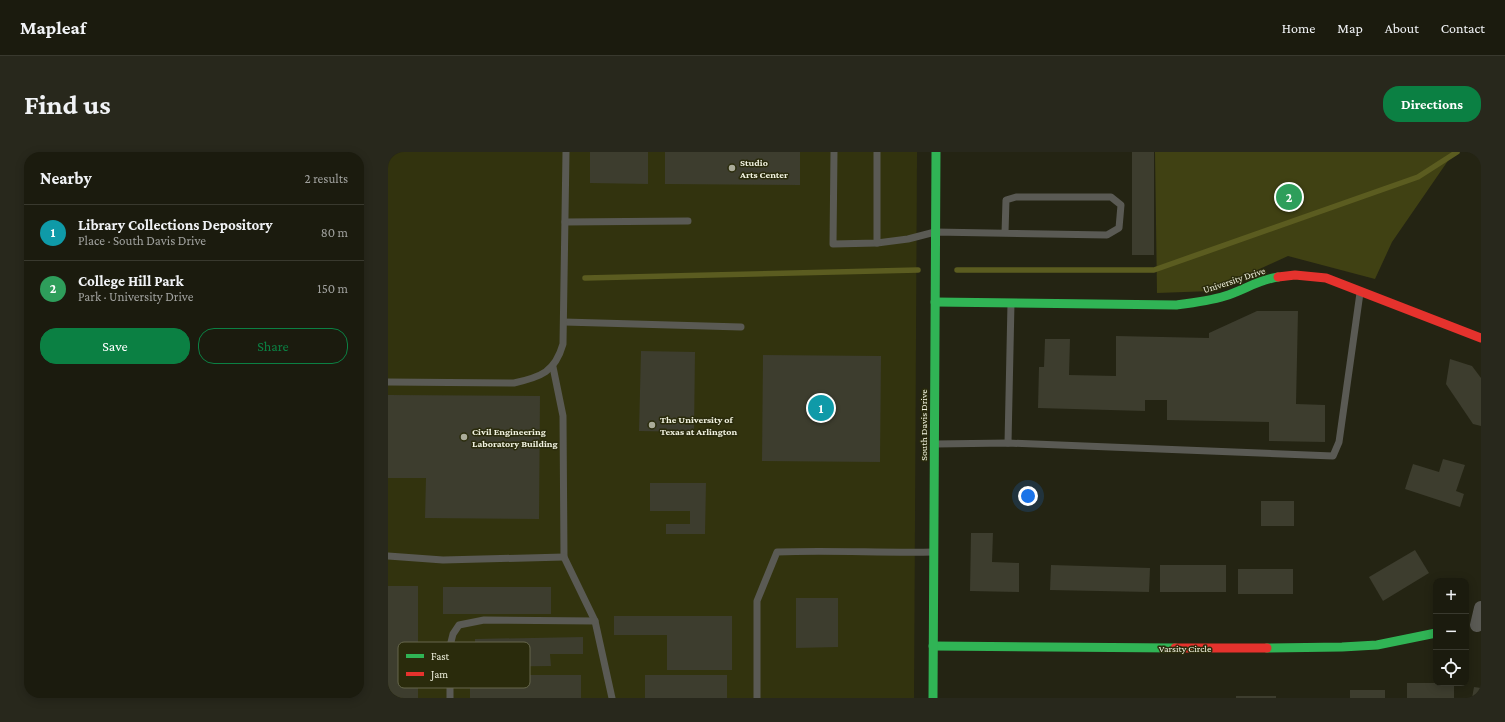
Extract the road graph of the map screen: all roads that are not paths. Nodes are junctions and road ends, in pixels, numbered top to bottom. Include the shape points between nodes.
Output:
1 (566, 152) edge
2 (834, 152) edge
3 (877, 152) edge
4 (936, 152) edge
5 (565, 222) junction
6 (688, 222) dead end
7 (935, 232) junction
8 (1004, 233) junction
9 (877, 243) junction
10 (1360, 291) junction
11 (935, 302) junction
12 (1011, 302) junction
13 (564, 322) junction
14 (741, 327) dead end
15 (1481, 338) edge
16 (553, 366) junction
17 (388, 382) edge
18 (1008, 443) junction
19 (934, 444) junction
20 (934, 552) junction
21 (388, 556) edge
22 (564, 557) junction
23 (1481, 608) edge
24 (595, 621) junction
25 (1475, 626) edge
26 (1433, 634) edge
27 (451, 642) edge
28 (933, 646) junction
29 (612, 698) edge
30 (757, 698) edge
31 (933, 698) edge

1 - 5 lane
2 - 9 lane via 833,244
3 - 9 lane
4 - 7 street, South Davis Drive
5 - 6 lane
5 - 13 lane
7 - 8 lane
7 - 9 lane
7 - 11 street, South Davis Drive
8 - 8 lane via 1107,235 1119,228 1121,205 1111,197 1016,197 1006,200
10 - 12 street, University Drive via 1326,278 1295,275 1264,279 1225,296 1176,305
10 - 15 street, University Drive
10 - 18 lane via 1339,442 1333,456
11 - 12 street, University Drive
11 - 19 street, South Davis Drive
12 - 18 lane
13 - 14 lane
13 - 16 lane via 563,344 560,356
16 - 17 lane via 531,380 514,383
16 - 22 lane via 563,416
18 - 19 lane
19 - 20 street, South Davis Drive
20 - 28 street, South Davis Drive
20 - 30 lane via 778,552 757,601
21 - 22 lane via 443,560
22 - 24 lane
23 - 25 street
24 - 27 lane via 484,620 459,625
24 - 29 lane
26 - 28 street, Varsity Circle via 1377,645 1342,648
28 - 31 street, South Davis Drive

